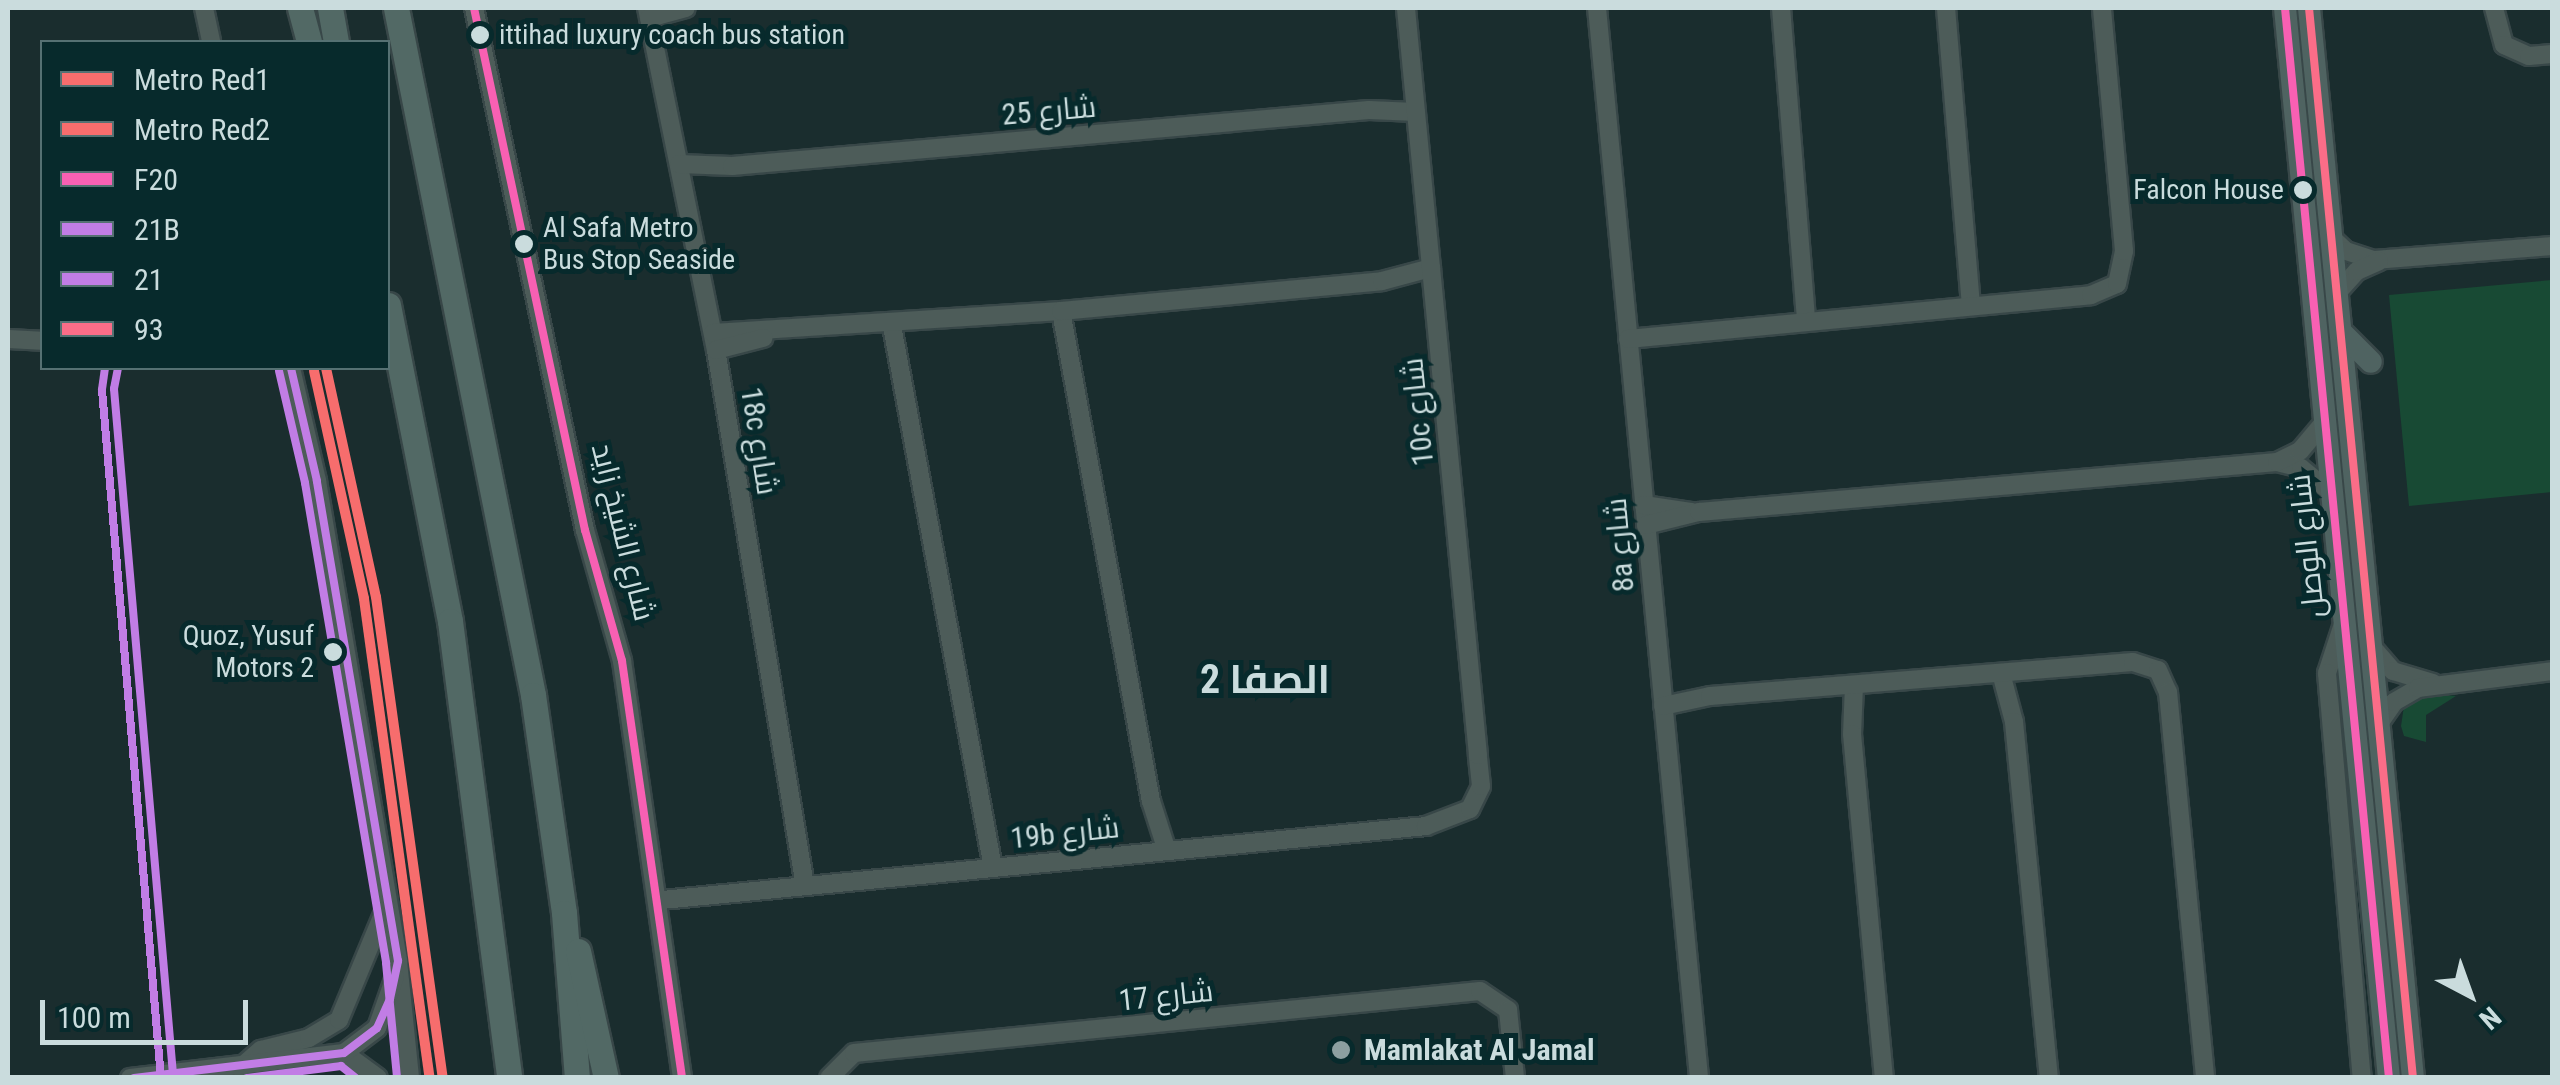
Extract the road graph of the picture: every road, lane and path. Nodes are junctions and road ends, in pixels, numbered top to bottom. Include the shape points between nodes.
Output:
1 (204, 8) edge
2 (300, 8) edge
3 (330, 8) edge
4 (396, 8) edge
5 (414, 8) edge
6 (474, 8) edge
7 (686, 8) edge
8 (1406, 8) edge
9 (1597, 8) edge
10 (1781, 8) edge
11 (1946, 8) edge
12 (2102, 8) edge
13 (2284, 8) edge
14 (2310, 8) edge
15 (2494, 8) edge
16 (648, 13) edge
17 (212, 40) edge
18 (308, 40) edge
19 (336, 40) edge
20 (2552, 54) edge
21 (411, 83) junction
22 (1415, 105) junction
23 (681, 172) junction
24 (2332, 238) junction
25 (2552, 246) edge
26 (2384, 259) junction
27 (1432, 275) junction
28 (2337, 293) junction
29 (1976, 304) junction
30 (1068, 311) junction
31 (390, 315) edge
32 (1811, 318) junction
33 (900, 325) junction
34 (1628, 332) junction
35 (2341, 332) junction
36 (8, 338) edge
37 (715, 342) junction
38 (40, 343) edge
39 (40, 343) edge
40 (8, 349) edge
41 (2371, 362) dead end
42 (292, 370) edge
43 (2324, 422) junction
44 (2276, 462) junction
45 (2331, 492) junction
46 (1644, 505) junction
47 (1697, 512) junction
48 (1646, 525) junction
49 (2346, 619) junction
50 (2372, 646) junction
51 (2552, 671) edge
52 (2010, 672) junction
53 (2434, 683) junction
54 (1846, 686) junction
55 (1662, 696) junction
56 (2378, 725) junction
57 (1151, 801) junction
58 (1470, 810) joint
59 (1167, 851) junction
60 (1146, 853) junction
61 (986, 869) junction
62 (805, 886) junction
63 (662, 900) junction
64 (388, 901) junction
65 (564, 913) junction
66 (398, 962) junction
67 (344, 1053) junction
68 (240, 1068) junction
69 (834, 1070) edge
70 (130, 1078) edge
71 (378, 1078) edge
72 (410, 1078) edge
73 (508, 1078) edge
74 (577, 1078) edge
75 (606, 1078) edge
76 (682, 1078) edge
77 (1516, 1078) edge
78 (1699, 1078) edge
79 (1884, 1078) edge
80 (2049, 1078) edge
81 (2204, 1078) edge
82 (2362, 1078) edge
83 (2388, 1078) edge
84 (2412, 1078) edge

1 - 17 street
2 - 18 highway
3 - 19 highway
4 - 21 highway
5 - 21 highway
6 - 63 street, شارع الشيخ زايد via 586,530 619,644
7 - 16 street
8 - 22 street, 10c شارع
9 - 34 street, 8a شارع
10 - 32 street
11 - 29 street
12 - 29 street via 2124,251 2117,284 2091,294
13 - 43 main road, شارع الوصل
14 - 24 main road, شارع الوصل
15 - 20 street via 2504,45 2529,56
16 - 23 street, 18c شارع
21 - 65 highway via 512,575
22 - 23 street, شارع 25
22 - 27 street, 10c شارع
23 - 37 street, 18c شارع
24 - 26 street via 2355,256
24 - 28 main road, شارع الوصل
25 - 26 street
26 - 28 street via 2357,271
27 - 30 street
27 - 58 street, 10c شارع via 1478,755 1480,786
28 - 35 main road, شارع الوصل
29 - 32 street
30 - 33 street
30 - 57 street
31 - 73 highway via 450,621
32 - 34 street
33 - 37 street
33 - 61 street
34 - 46 street, 8a شارع
35 - 41 main road
35 - 50 main road, شارع الوصل
36 - 38 street
37 - 62 street, 18c شارع
39 - 40 street
42 - 64 street
43 - 44 street via 2300,452
43 - 45 main road, شارع الوصل
44 - 45 street via 2301,468
44 - 47 street
45 - 49 main road, شارع الوصل
46 - 47 street
46 - 48 street, 8a شارع
47 - 48 street
48 - 55 street, 8a شارع
49 - 82 street via 2327,672
49 - 83 main road, شارع الوصل
50 - 53 street via 2393,671
50 - 56 main road, شارع الوصل
51 - 53 street
52 - 54 street
52 - 80 street
52 - 81 street via 2133,662 2158,670 2168,692
53 - 56 street via 2401,696
54 - 55 street
54 - 79 street
55 - 78 street, 8a شارع
56 - 84 main road, شارع الوصل
57 - 59 street
57 - 60 street
58 - 59 street, 19b شارع via 1439,824
59 - 60 street, 19b شارع
60 - 61 street, 19b شارع
61 - 62 street, 19b شارع
62 - 63 street, 19b شارع
63 - 76 street, شارع الشيخ زايد
64 - 66 street
64 - 68 street via 339,1020 310,1038 261,1050
65 - 74 highway
65 - 75 highway via 594,1008
66 - 67 street via 383,1018
66 - 72 street
67 - 68 street
67 - 71 street
68 - 70 street
69 - 77 street, شارع 17 via 854,1053 1480,991 1500,1000 1510,1021

